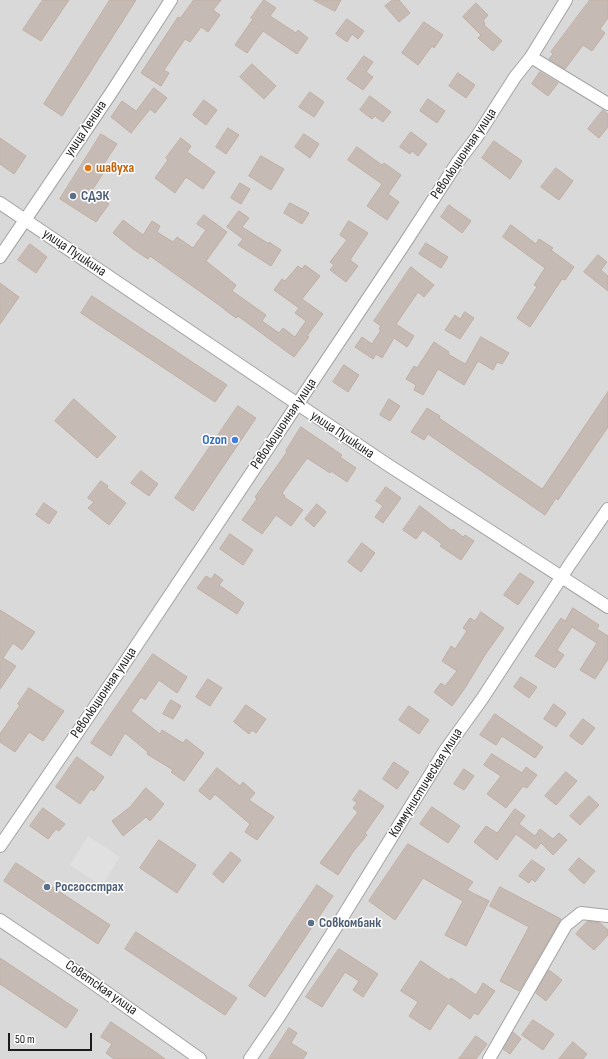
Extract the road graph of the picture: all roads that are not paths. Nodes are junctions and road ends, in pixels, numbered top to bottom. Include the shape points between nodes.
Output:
1 (171, 0) edge
2 (566, 0) edge
3 (531, 57) junction
4 (608, 104) edge
5 (0, 203) edge
6 (25, 220) junction
7 (0, 257) edge
8 (297, 405) junction
9 (608, 509) edge
10 (561, 578) junction
11 (608, 607) edge
12 (0, 846) edge
13 (608, 916) edge
14 (0, 920) edge
15 (200, 1059) edge
16 (250, 1059) edge
17 (489, 1059) edge

1 - 6 street, улица Ленина
2 - 3 street, Революционная улица
3 - 4 street
3 - 8 street, Революционная улица via 457,163
5 - 6 street, улица Пушкина
6 - 7 street, улица Ленина
6 - 8 street, улица Пушкина
8 - 10 street, улица Пушкина
8 - 12 street, Революционная улица
9 - 10 street, Коммунистическая улица
10 - 11 street, улица Пушкина
10 - 16 street, Коммунистическая улица via 446,749 340,921
13 - 17 street via 581,914 566,925
14 - 15 street, Советская улица

